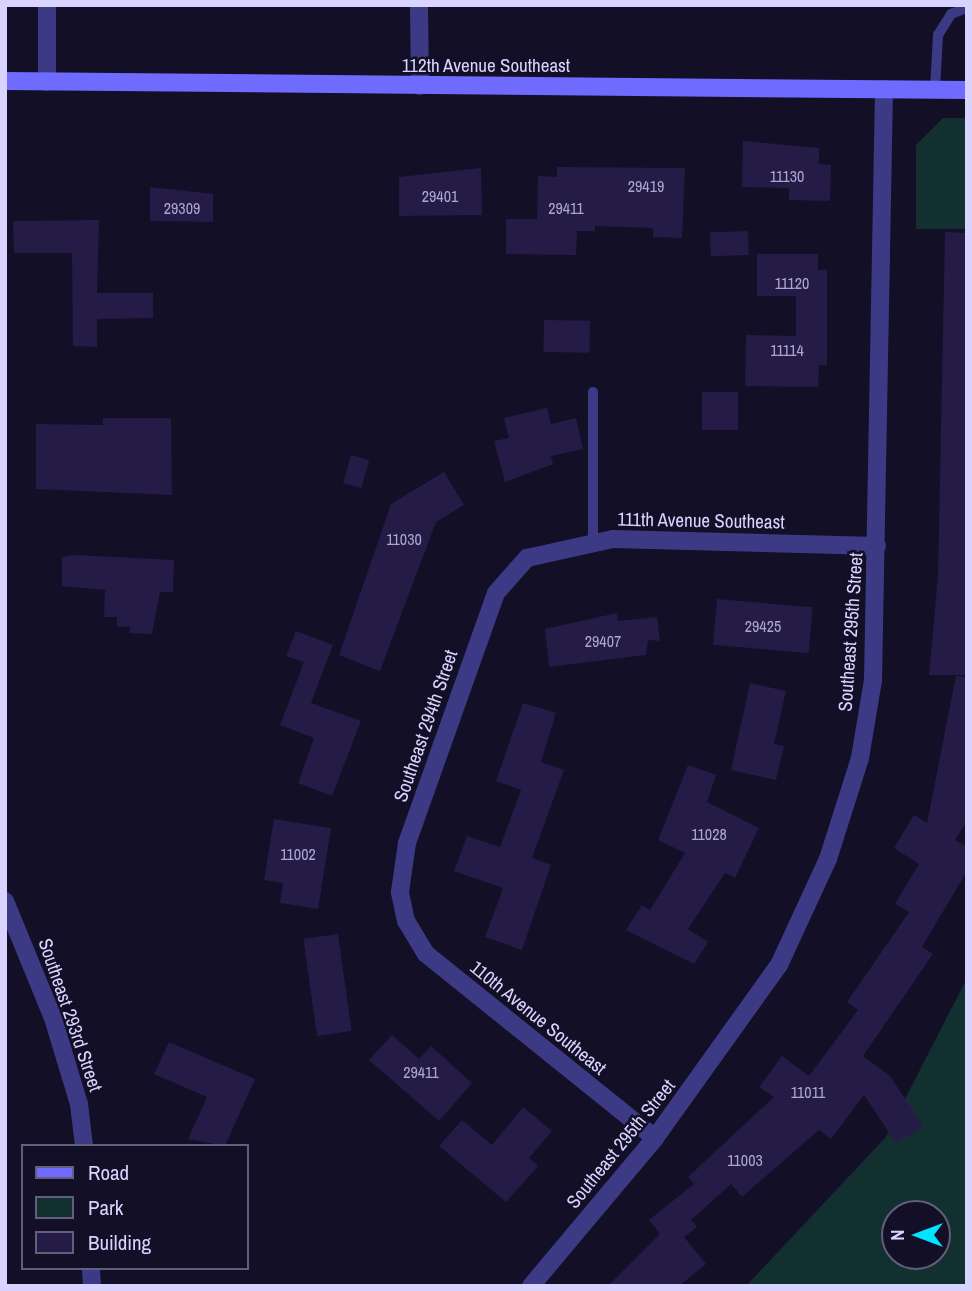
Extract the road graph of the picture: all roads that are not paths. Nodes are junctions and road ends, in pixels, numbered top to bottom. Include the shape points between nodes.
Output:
1 (47, 5) edge
2 (419, 5) edge
3 (967, 8) edge
4 (5, 81) edge
5 (47, 82) junction
6 (420, 86) junction
7 (884, 89) junction
8 (936, 89) junction
9 (967, 90) edge
10 (593, 392) dead end
11 (593, 542) junction
12 (877, 546) junction
13 (527, 558) joint
14 (5, 901) edge
15 (406, 921) joint
16 (11, 927) edge
17 (655, 1138) junction
18 (84, 1144) edge
19 (531, 1286) edge

1 - 5 street
2 - 6 street
3 - 8 lane via 951,14 938,35
4 - 5 street, 112th Avenue Southeast
5 - 6 street, 112th Avenue Southeast
6 - 7 street, 112th Avenue Southeast
7 - 8 street, 112th Avenue Southeast
7 - 12 street, Southeast 295th Street
8 - 9 street, 112th Avenue Southeast
10 - 11 lane
11 - 12 street, 111th Avenue Southeast
11 - 13 street, 111th Avenue Southeast
12 - 17 street, Southeast 295th Street via 873,680 860,758 828,859 779,965
13 - 15 street, Southeast 294th Street via 496,593 407,843 400,892
14 - 16 street, Southeast 293rd Street
15 - 17 street, 110th Avenue Southeast via 426,954
16 - 18 street, Southeast 293rd Street via 79,1104
17 - 19 street, Southeast 295th Street

